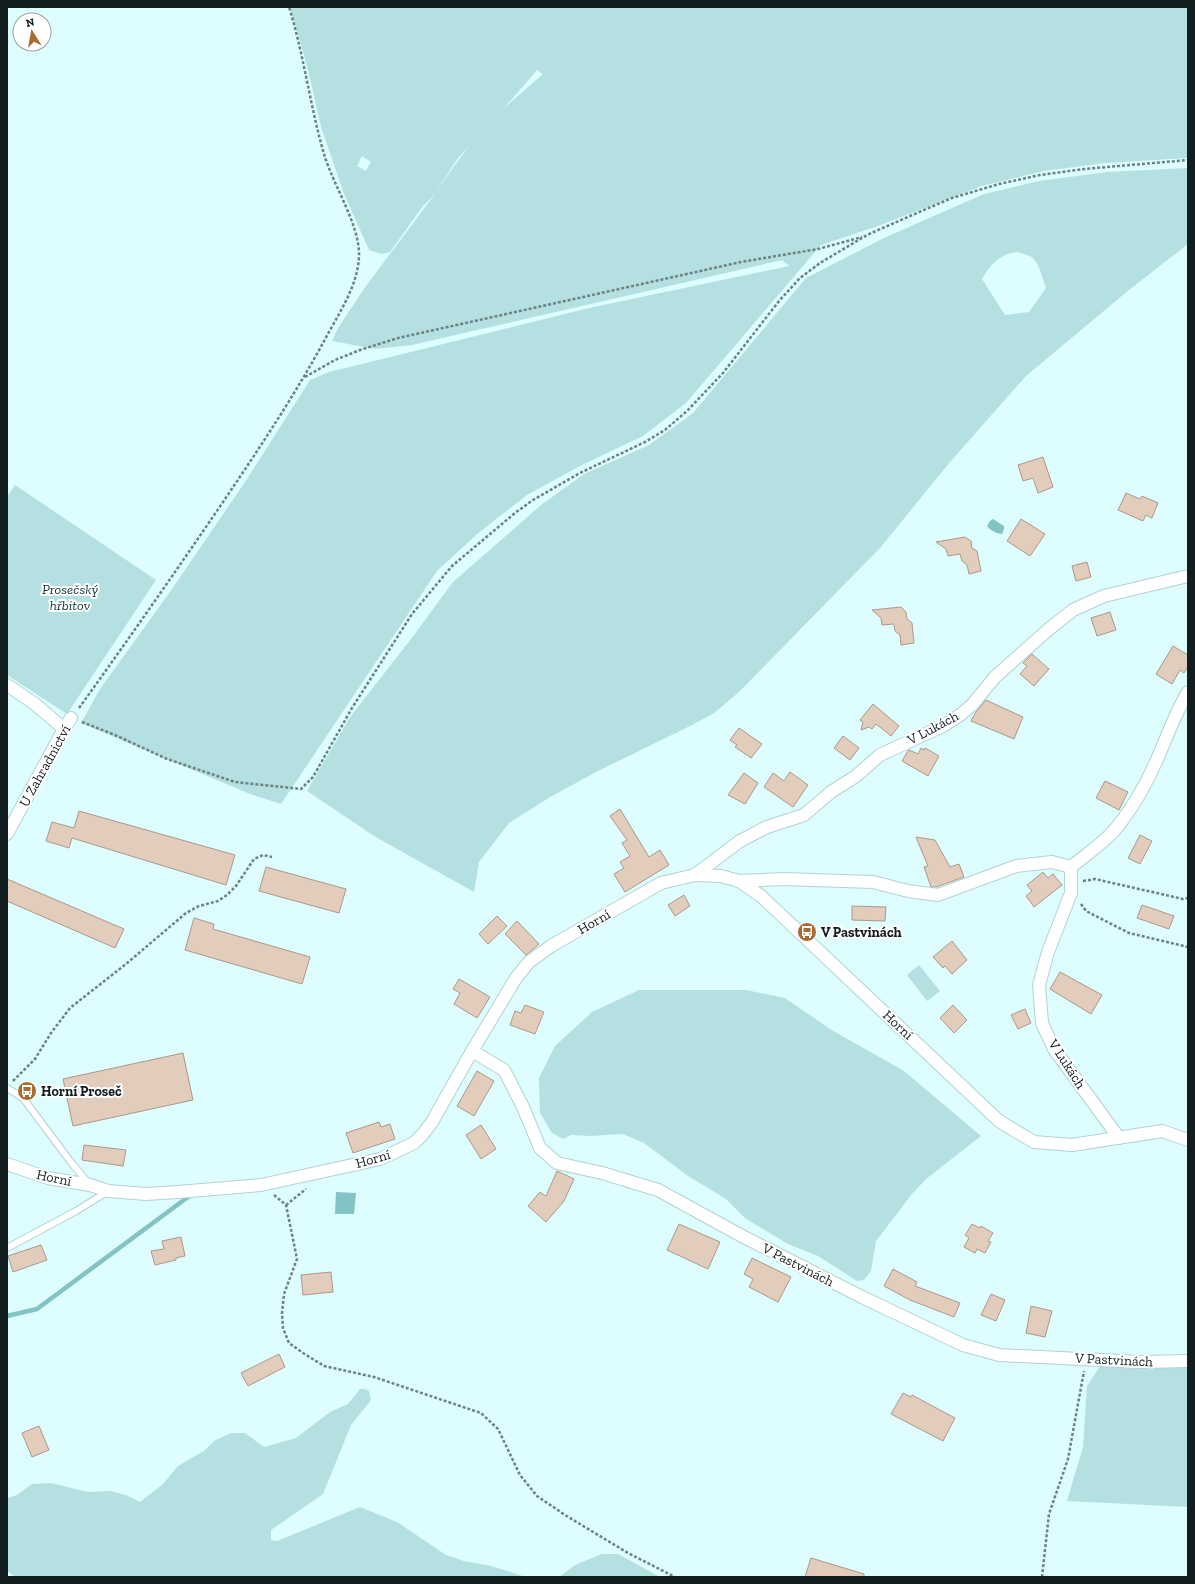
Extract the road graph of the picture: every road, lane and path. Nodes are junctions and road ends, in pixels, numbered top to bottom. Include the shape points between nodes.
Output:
1 (289, 7) edge
2 (1188, 160) edge
3 (867, 235) junction
4 (304, 377) junction
5 (1188, 576) edge
6 (7, 686) edge
7 (1188, 692) edge
8 (71, 718) junction
9 (64, 729) junction
10 (7, 834) edge
11 (272, 857) dead end
12 (1070, 867) junction
13 (695, 875) junction
14 (739, 881) junction
15 (1071, 888) junction
16 (1188, 898) edge
17 (1188, 947) edge
18 (472, 1051) junction
19 (12, 1081) dead end
20 (7, 1088) edge
21 (1119, 1138) junction
22 (1188, 1140) edge
23 (7, 1164) edge
24 (90, 1185) junction
25 (108, 1191) junction
26 (286, 1205) dead end
27 (7, 1248) edge
28 (1086, 1358) junction
29 (1188, 1361) edge
30 (675, 1577) edge
31 (1042, 1577) edge

1 - 4 path via 324,156 351,221 359,254 356,278
2 - 3 path via 1084,168 1013,181 952,198
3 - 4 path via 818,249 727,265 398,338 335,360
3 - 8 path via 800,278 723,373 665,430 533,500 452,566 412,614 352,708 313,777 302,790 235,782 167,759
4 - 8 path via 257,452 167,585
5 - 13 street, V Lukách via 1104,596 1073,610 995,677 960,716 880,755 804,815 767,827 740,841
6 - 9 street via 35,704
7 - 12 street via 1178,707 1155,765 1135,802 1120,824
8 - 9 street, U Zahradnictví
9 - 10 street, U Zahradnictví
11 - 19 path via 263,855 254,859 227,895 218,901 186,912 70,1008 35,1060
12 - 14 street via 1052,862 1016,866 938,895 874,882 784,879
12 - 15 street, V Lukách
13 - 14 street, Horní via 721,876
13 - 18 street, Horní via 661,884 551,946 528,962
14 - 21 street, Horní via 761,896 999,1121 1034,1142 1072,1145
15 - 16 path via 1095,879
15 - 17 path via 1086,911 1129,933
15 - 21 street, V Lukách via 1039,985 1042,1023 1054,1049
18 - 25 street, Horní via 423,1134 414,1143 380,1159 261,1184 146,1194
18 - 28 street, V Pastvinách via 504,1070 540,1148 557,1163 658,1190 756,1244 963,1345 999,1354
20 - 24 lane via 23,1098
21 - 22 street, Horní via 1162,1131
23 - 24 street, Horní via 48,1178
24 - 25 street, Horní
25 - 27 lane
26 - 30 path via 297,1259 284,1294 282,1313 283,1328 289,1343 324,1366 374,1377 481,1413 498,1429 520,1475 538,1496 628,1553
28 - 29 street, V Pastvinách via 1141,1362
28 - 31 path via 1068,1459 1049,1514

